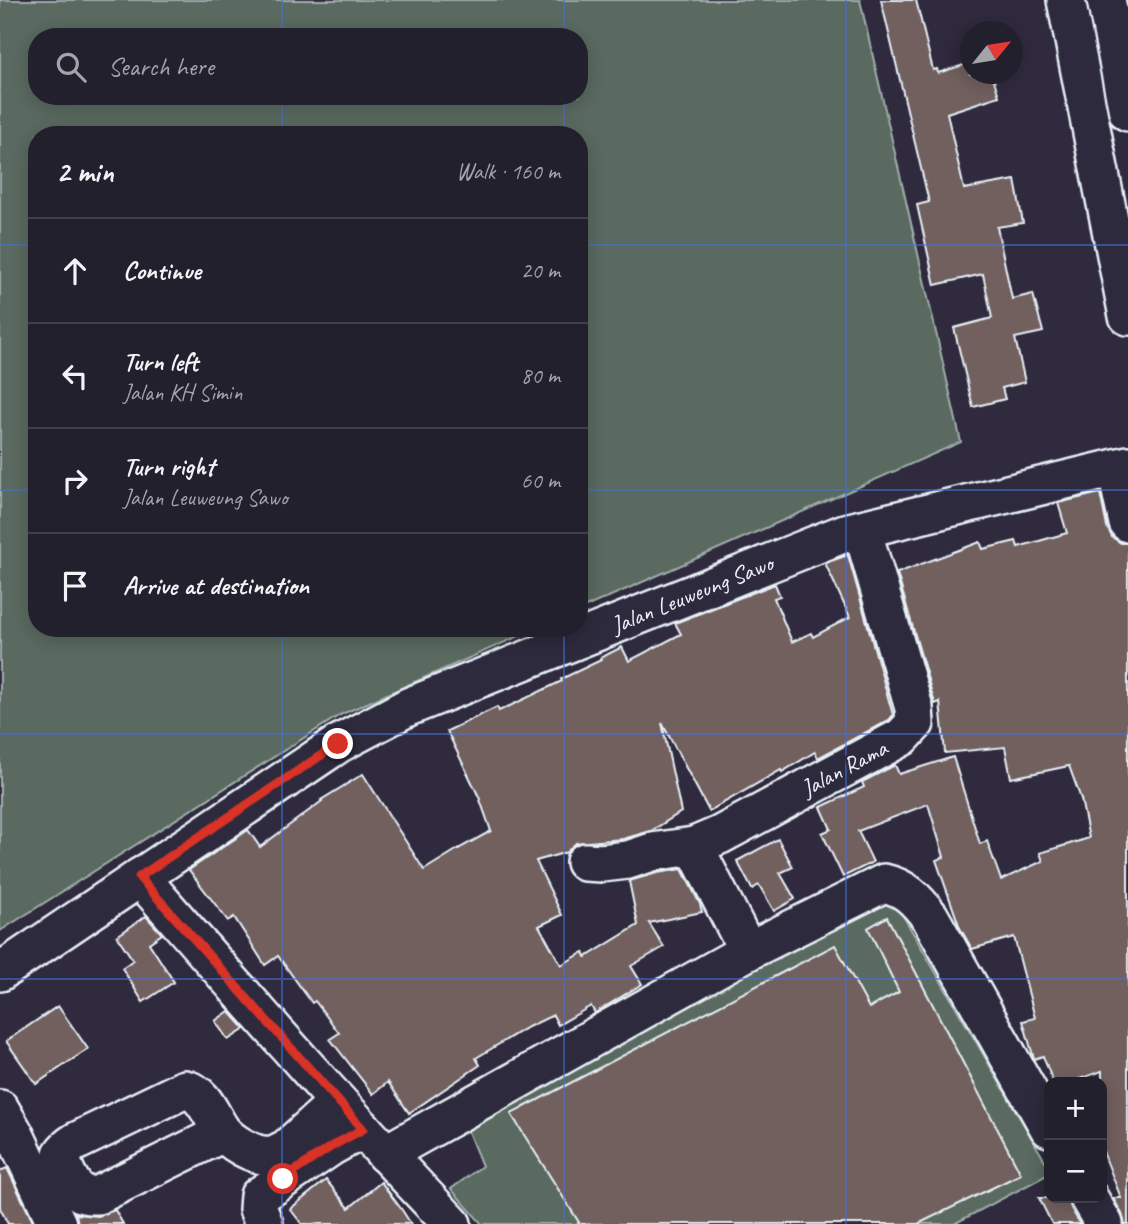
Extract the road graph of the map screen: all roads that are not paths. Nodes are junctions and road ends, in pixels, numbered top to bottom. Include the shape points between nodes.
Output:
1 (1066, 0) edge
2 (1106, 0) edge
3 (1128, 112) edge
4 (1128, 316) edge
5 (1122, 466) edge
6 (1128, 523) edge
7 (862, 529) junction
8 (588, 635) edge
9 (584, 637) edge
10 (694, 846) junction
11 (585, 862) dead end
12 (139, 877) junction
13 (748, 951) junction
14 (0, 972) edge
15 (338, 1102) junction
16 (1044, 1119) edge
17 (5, 1128) edge
18 (223, 1133) dead end
19 (374, 1141) junction
20 (1092, 1203) edge
21 (57, 1224) edge
22 (264, 1224) edge
23 (452, 1224) edge
24 (1104, 1224) edge

1 - 4 street
2 - 3 street
5 - 6 street
5 - 7 street, Jalan Leuweung Sawo
7 - 8 street, Jalan Leuweung Sawo
7 - 10 street, Jalan Rama via 915,723 902,737
9 - 12 street, Jalan Leuweung Sawo via 408,707 338,744
10 - 11 street via 628,860
10 - 13 street
12 - 14 street, Jalan Leuweung Sawo
12 - 15 street
13 - 16 street via 884,883 899,887 930,917
13 - 19 street
15 - 18 street via 277,1153 248,1152
15 - 19 street
17 - 21 street
19 - 22 street via 332,1146 258,1196
19 - 23 street
20 - 24 street

